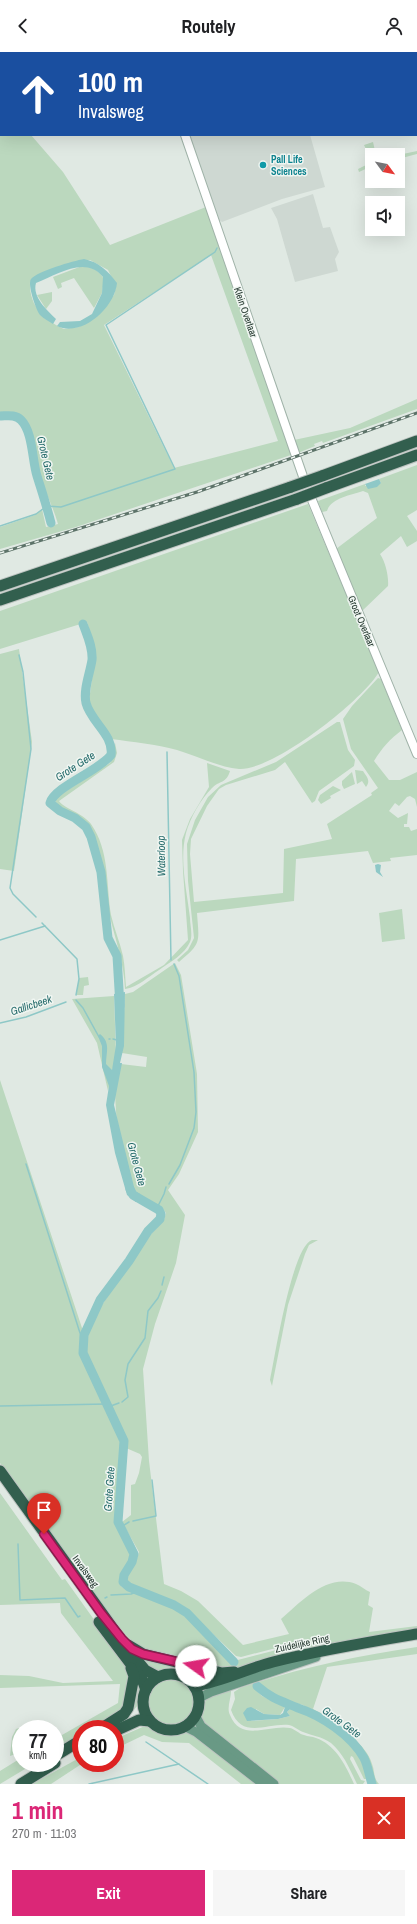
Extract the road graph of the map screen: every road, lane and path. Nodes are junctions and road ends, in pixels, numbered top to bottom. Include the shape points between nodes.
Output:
1 (185, 136) edge
2 (417, 441) edge
3 (417, 455) edge
4 (307, 488) joint
5 (0, 586) edge
6 (0, 600) edge
7 (417, 754) edge
8 (0, 1471) edge
9 (0, 1483) edge
10 (417, 1634) edge
11 (122, 1639) junction
12 (417, 1639) edge
13 (129, 1663) junction
14 (243, 1670) junction
15 (158, 1677) junction
16 (194, 1686) junction
17 (146, 1690) junction
18 (198, 1698) junction
19 (143, 1704) junction
20 (195, 1715) junction
21 (115, 1720) edge
22 (118, 1720) edge
23 (150, 1720) junction
24 (184, 1726) junction
25 (124, 1727) edge
26 (29, 1772) edge
27 (40, 1772) edge
28 (10, 1784) edge
29 (20, 1784) edge
30 (263, 1784) edge
31 (274, 1784) edge

1 - 4 main road, Klein Overlaar
2 - 5 highway, bridge via 291,487
3 - 6 highway, bridge via 297,499
4 - 7 main road, Groot Overlaar
8 - 11 highway, Invalsweg
9 - 13 highway, Invalsweg
10 - 14 highway, Zuidelijke Ring via 316,1652
11 - 14 highway via 132,1649 143,1654 222,1673
11 - 15 highway, Invalsweg via 145,1670
12 - 18 main road, Zuidelijke Ring via 308,1659
13 - 17 highway, Invalsweg via 142,1679
13 - 21 highway via 134,1676 128,1708
14 - 16 highway, Zuidelijke Ring
15 - 16 highway via 177,1675 186,1678
15 - 17 highway
16 - 18 highway
17 - 19 highway
18 - 20 highway
19 - 22 highway
19 - 23 highway
20 - 24 highway
20 - 31 main road via 201,1726
23 - 24 highway via 168,1730
23 - 25 highway via 139,1720
24 - 30 main road via 196,1732
26 - 28 highway
27 - 29 highway

